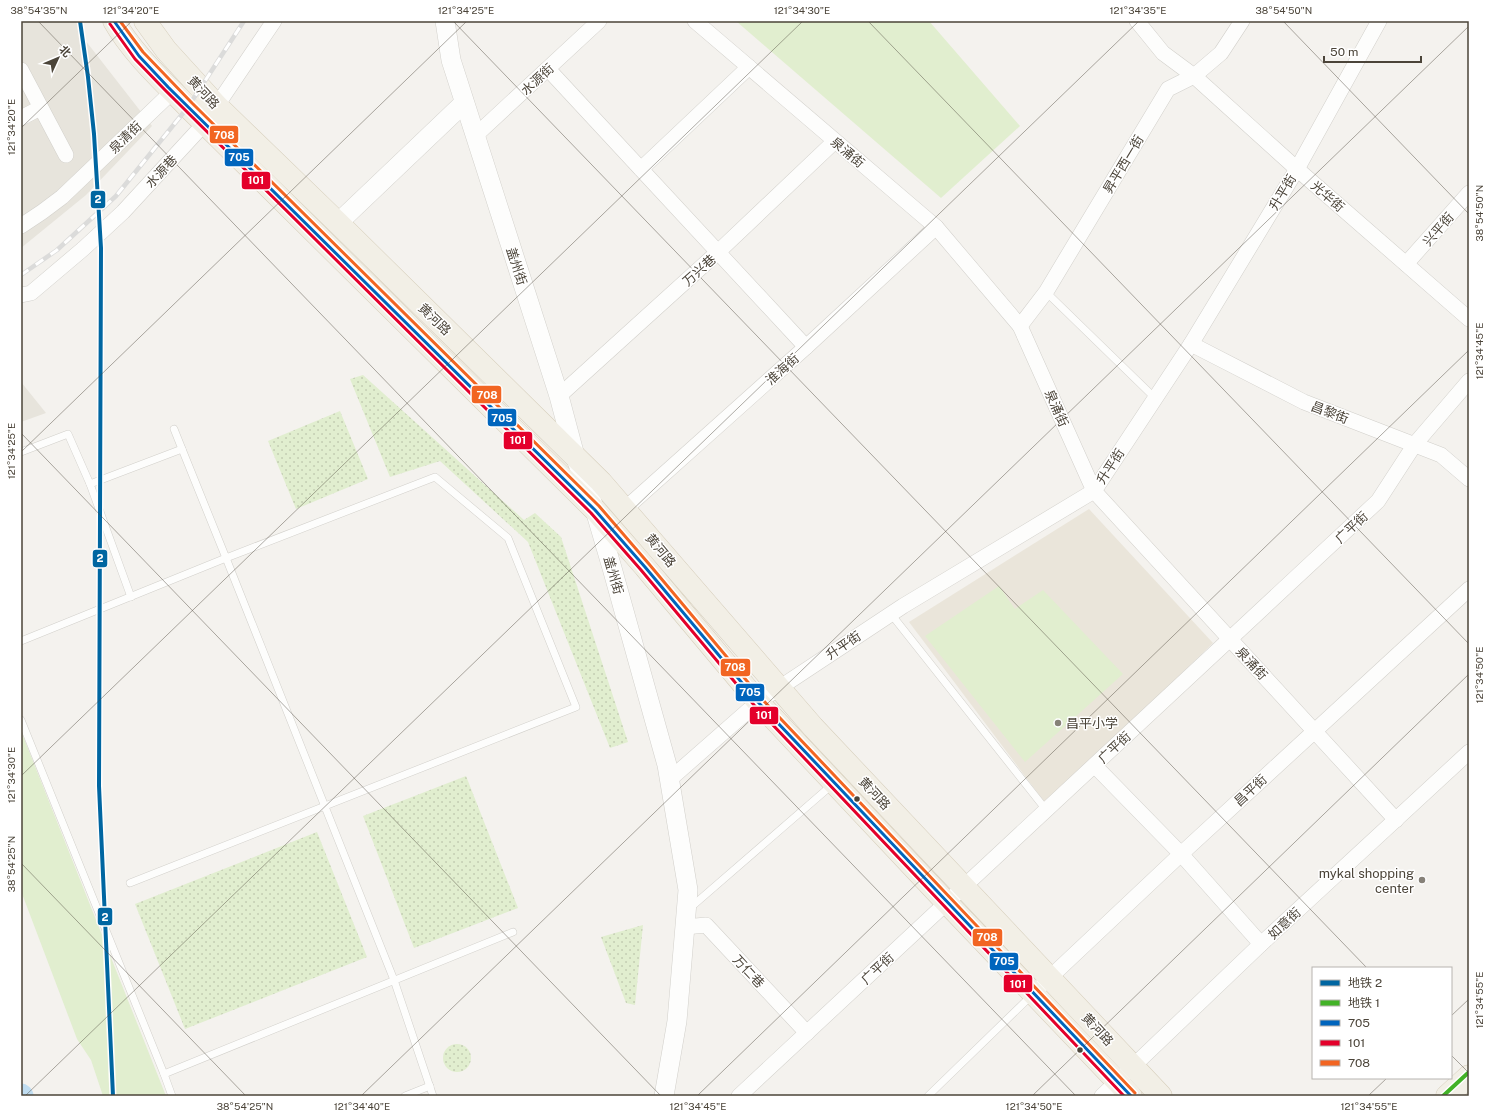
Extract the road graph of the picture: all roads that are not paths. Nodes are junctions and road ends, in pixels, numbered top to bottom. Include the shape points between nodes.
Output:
1 (145, 21) edge
2 (274, 21) edge
3 (445, 21) edge
4 (599, 21) edge
5 (695, 21) edge
6 (1137, 21) edge
7 (1242, 21) edge
8 (1379, 21) edge
9 (118, 23) edge
10 (749, 67) junction
11 (548, 69) junction
12 (21, 70) edge
13 (1194, 76) junction
14 (173, 91) junction
15 (464, 103) junction
16 (40, 108) junction
17 (211, 115) junction
18 (21, 118) edge
19 (475, 136) junction
20 (835, 141) junction
21 (66, 155) dead end
22 (641, 169) junction
23 (1297, 169) junction
24 (1469, 193) edge
25 (338, 223) junction
26 (21, 226) edge
27 (936, 227) junction
28 (718, 252) junction
29 (1406, 264) junction
30 (1046, 292) junction
31 (21, 295) edge
32 (1469, 319) edge
33 (1020, 326) junction
34 (1191, 344) junction
35 (806, 347) junction
36 (1469, 381) edge
37 (559, 396) junction
38 (1155, 398) junction
39 (174, 429) dead end
40 (1415, 444) junction
41 (182, 450) junction
42 (21, 452) edge
43 (575, 456) junction
44 (1469, 479) edge
45 (90, 484) junction
46 (1094, 491) junction
47 (626, 508) junction
48 (595, 510) junction
49 (226, 558) junction
50 (1469, 589) edge
51 (131, 597) junction
52 (891, 614) junction
53 (1230, 639) junction
54 (21, 640) edge
55 (779, 688) junction
56 (758, 702) junction
57 (21, 720) edge
58 (1314, 731) junction
59 (1469, 752) edge
60 (1095, 766) junction
61 (669, 780) junction
62 (834, 784) junction
63 (325, 806) junction
64 (1047, 811) junction
65 (1396, 820) junction
66 (1181, 854) junction
67 (130, 883) dead end
68 (964, 887) junction
69 (947, 903) junction
70 (686, 919) junction
71 (513, 932) dead end
72 (1261, 944) junction
73 (1050, 978) junction
74 (394, 980) junction
75 (1033, 994) junction
76 (807, 1033) junction
77 (1133, 1066) junction
78 (164, 1074) junction
79 (1469, 1076) edge
80 (430, 1086) junction
81 (1124, 1089) edge
82 (172, 1096) edge
83 (405, 1096) edge
84 (433, 1096) edge
85 (664, 1096) edge
86 (739, 1096) edge
87 (928, 1096) edge
88 (1102, 1096) edge
89 (1161, 1096) edge
90 (1447, 1096) edge

1 - 17 main road, 黄河路
2 - 17 street, 水源巷
3 - 15 street, 盖州街 via 451,60
4 - 11 street, 水源街
5 - 10 street, 泉涌街
6 - 13 street, 光华街 via 1163,53
7 - 13 street, 昇平西一街 via 1221,53
8 - 23 street, 升平街
9 - 14 main road, 黄河路 via 146,63
10 - 20 street, 泉涌街
10 - 22 street
11 - 19 street, 水源街
11 - 22 street
12 - 16 street
13 - 23 street, 光华街
13 - 30 street, 昇平西一街 via 1168,89
14 - 17 main road, 黄河路
14 - 26 street, 泉清街 via 62,197
15 - 19 street, 盖州街
15 - 25 street
16 - 18 street
16 - 21 street
17 - 25 main road, 黄河路
17 - 31 street, 水源巷 via 123,212 31,293
17 - 48 main road, 黄河路
19 - 37 street, 盖州街
20 - 27 street, 泉涌街
20 - 28 street, 万兴巷
22 - 28 street
23 - 29 street, 光华街
23 - 34 street, 升平街
24 - 29 street, 兴平街
25 - 43 main road, 黄河路
27 - 33 street, 泉涌街
27 - 35 street, 淮海街
28 - 35 street
28 - 37 street, 万兴巷
29 - 32 street, 光华街
30 - 33 street, 昇平西一街
30 - 38 lane
33 - 46 street, 泉涌街
34 - 38 street, 升平街
34 - 40 street, 昌黎街 via 1304,402
35 - 47 street, 淮海街
36 - 40 street, 广平街
37 - 43 street, 盖州街
38 - 46 street, 升平街
39 - 41 lane
40 - 44 street, 昌黎街 via 1441,455
40 - 53 street, 广平街 via 1378,501
41 - 45 lane
41 - 49 lane
42 - 45 lane via 68,434
43 - 47 main road, 黄河路
43 - 48 street, 盖州街
45 - 51 lane
46 - 52 street, 升平街
46 - 53 street, 泉涌街
47 - 55 main road, 黄河路
48 - 56 main road, 黄河路
48 - 61 street, 盖州街
49 - 51 lane
49 - 63 lane
49 - 63 lane via 435,478 508,538 576,707
50 - 58 street, 昌平街
51 - 54 lane
52 - 55 street, 升平街
52 - 64 lane
53 - 58 street, 泉涌街
53 - 60 street, 广平街
55 - 56 street, 升平街
55 - 68 main road, 黄河路
56 - 61 street, 升平街
56 - 62 main road, 黄河路
57 - 78 lane
58 - 65 street, 泉涌街
58 - 66 street, 昌平街
59 - 65 street, 如意街
60 - 64 street, 广平街
60 - 66 street
61 - 70 street, 盖州街 via 688,890
62 - 69 main road, 黄河路
62 - 70 lane
63 - 67 lane
63 - 74 lane
64 - 68 street, 广平街
65 - 72 street, 如意街
66 - 72 street
66 - 73 street, 昌平街
68 - 69 street, 广平街
68 - 73 main road, 黄河路
69 - 75 main road, 黄河路
69 - 76 street, 广平街
70 - 76 street, 万仁巷 via 706,925
70 - 85 street, 盖州街 via 677,1021
71 - 74 lane
72 - 77 street, 如意街
73 - 75 street, 昌平街
73 - 77 main road, 黄河路
74 - 78 lane
74 - 80 lane
75 - 81 main road, 黄河路
75 - 87 lane
76 - 86 street, 广平街
77 - 81 street, 如意街
77 - 89 main road, 黄河路
78 - 82 lane
79 - 90 main road
80 - 83 lane
80 - 84 lane
81 - 88 street, 如意街

